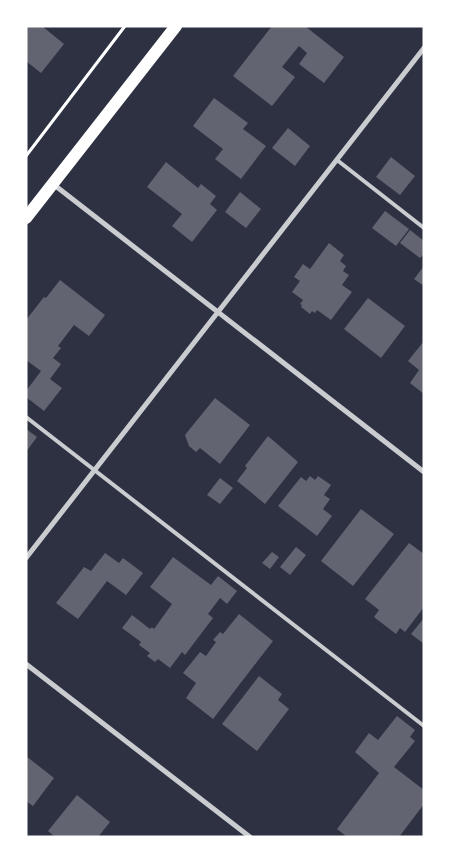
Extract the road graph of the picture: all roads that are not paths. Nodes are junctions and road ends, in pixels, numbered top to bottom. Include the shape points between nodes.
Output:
1 (176, 26) edge
2 (424, 48) edge
3 (337, 160) junction
4 (53, 184) junction
5 (26, 218) edge
6 (424, 228) edge
7 (218, 312) junction
8 (26, 418) edge
9 (94, 470) junction
10 (424, 472) edge
11 (26, 558) edge
12 (26, 664) edge
13 (424, 726) edge
14 (250, 837) edge

1 - 4 main road
2 - 3 street
3 - 6 lane
3 - 7 street
4 - 5 main road
4 - 7 street
7 - 9 street
7 - 10 street
8 - 9 lane
9 - 11 street
9 - 13 lane
12 - 14 street

